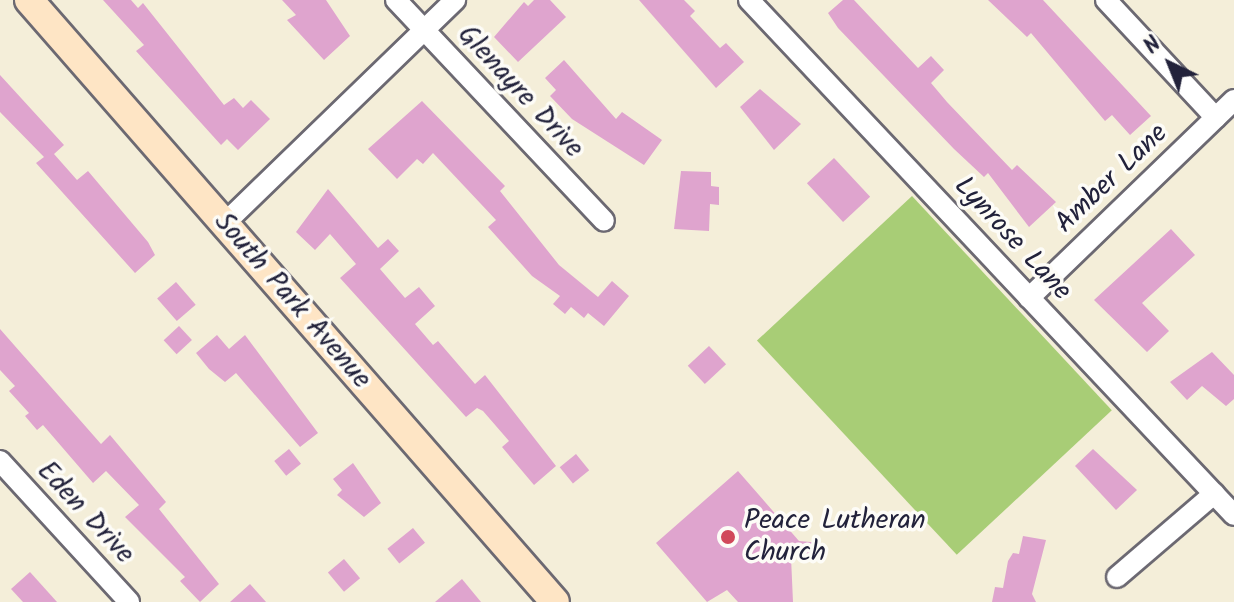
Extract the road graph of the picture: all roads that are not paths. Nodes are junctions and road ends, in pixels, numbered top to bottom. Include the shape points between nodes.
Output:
1 (29, 0) edge
2 (396, 0) edge
3 (455, 0) edge
4 (749, 0) edge
5 (1106, 0) edge
6 (423, 30) junction
7 (1234, 100) edge
8 (1216, 118) junction
9 (604, 221) dead end
10 (224, 224) junction
11 (1029, 298) junction
12 (0, 461) edge
13 (1214, 494) junction
14 (1234, 515) edge
15 (1117, 577) dead end
16 (129, 602) edge
17 (555, 602) edge

1 - 10 main road, South Park Avenue
2 - 6 street, Glenayre Drive
3 - 6 street
4 - 11 street, Lynrose Lane
5 - 8 street
6 - 9 street, Glenayre Drive
6 - 10 street
7 - 8 street, Amber Lane
8 - 11 street, Amber Lane
10 - 17 main road, South Park Avenue
11 - 13 street, Lynrose Lane
12 - 16 street, Eden Drive
13 - 14 street, Lynrose Lane
13 - 15 street

